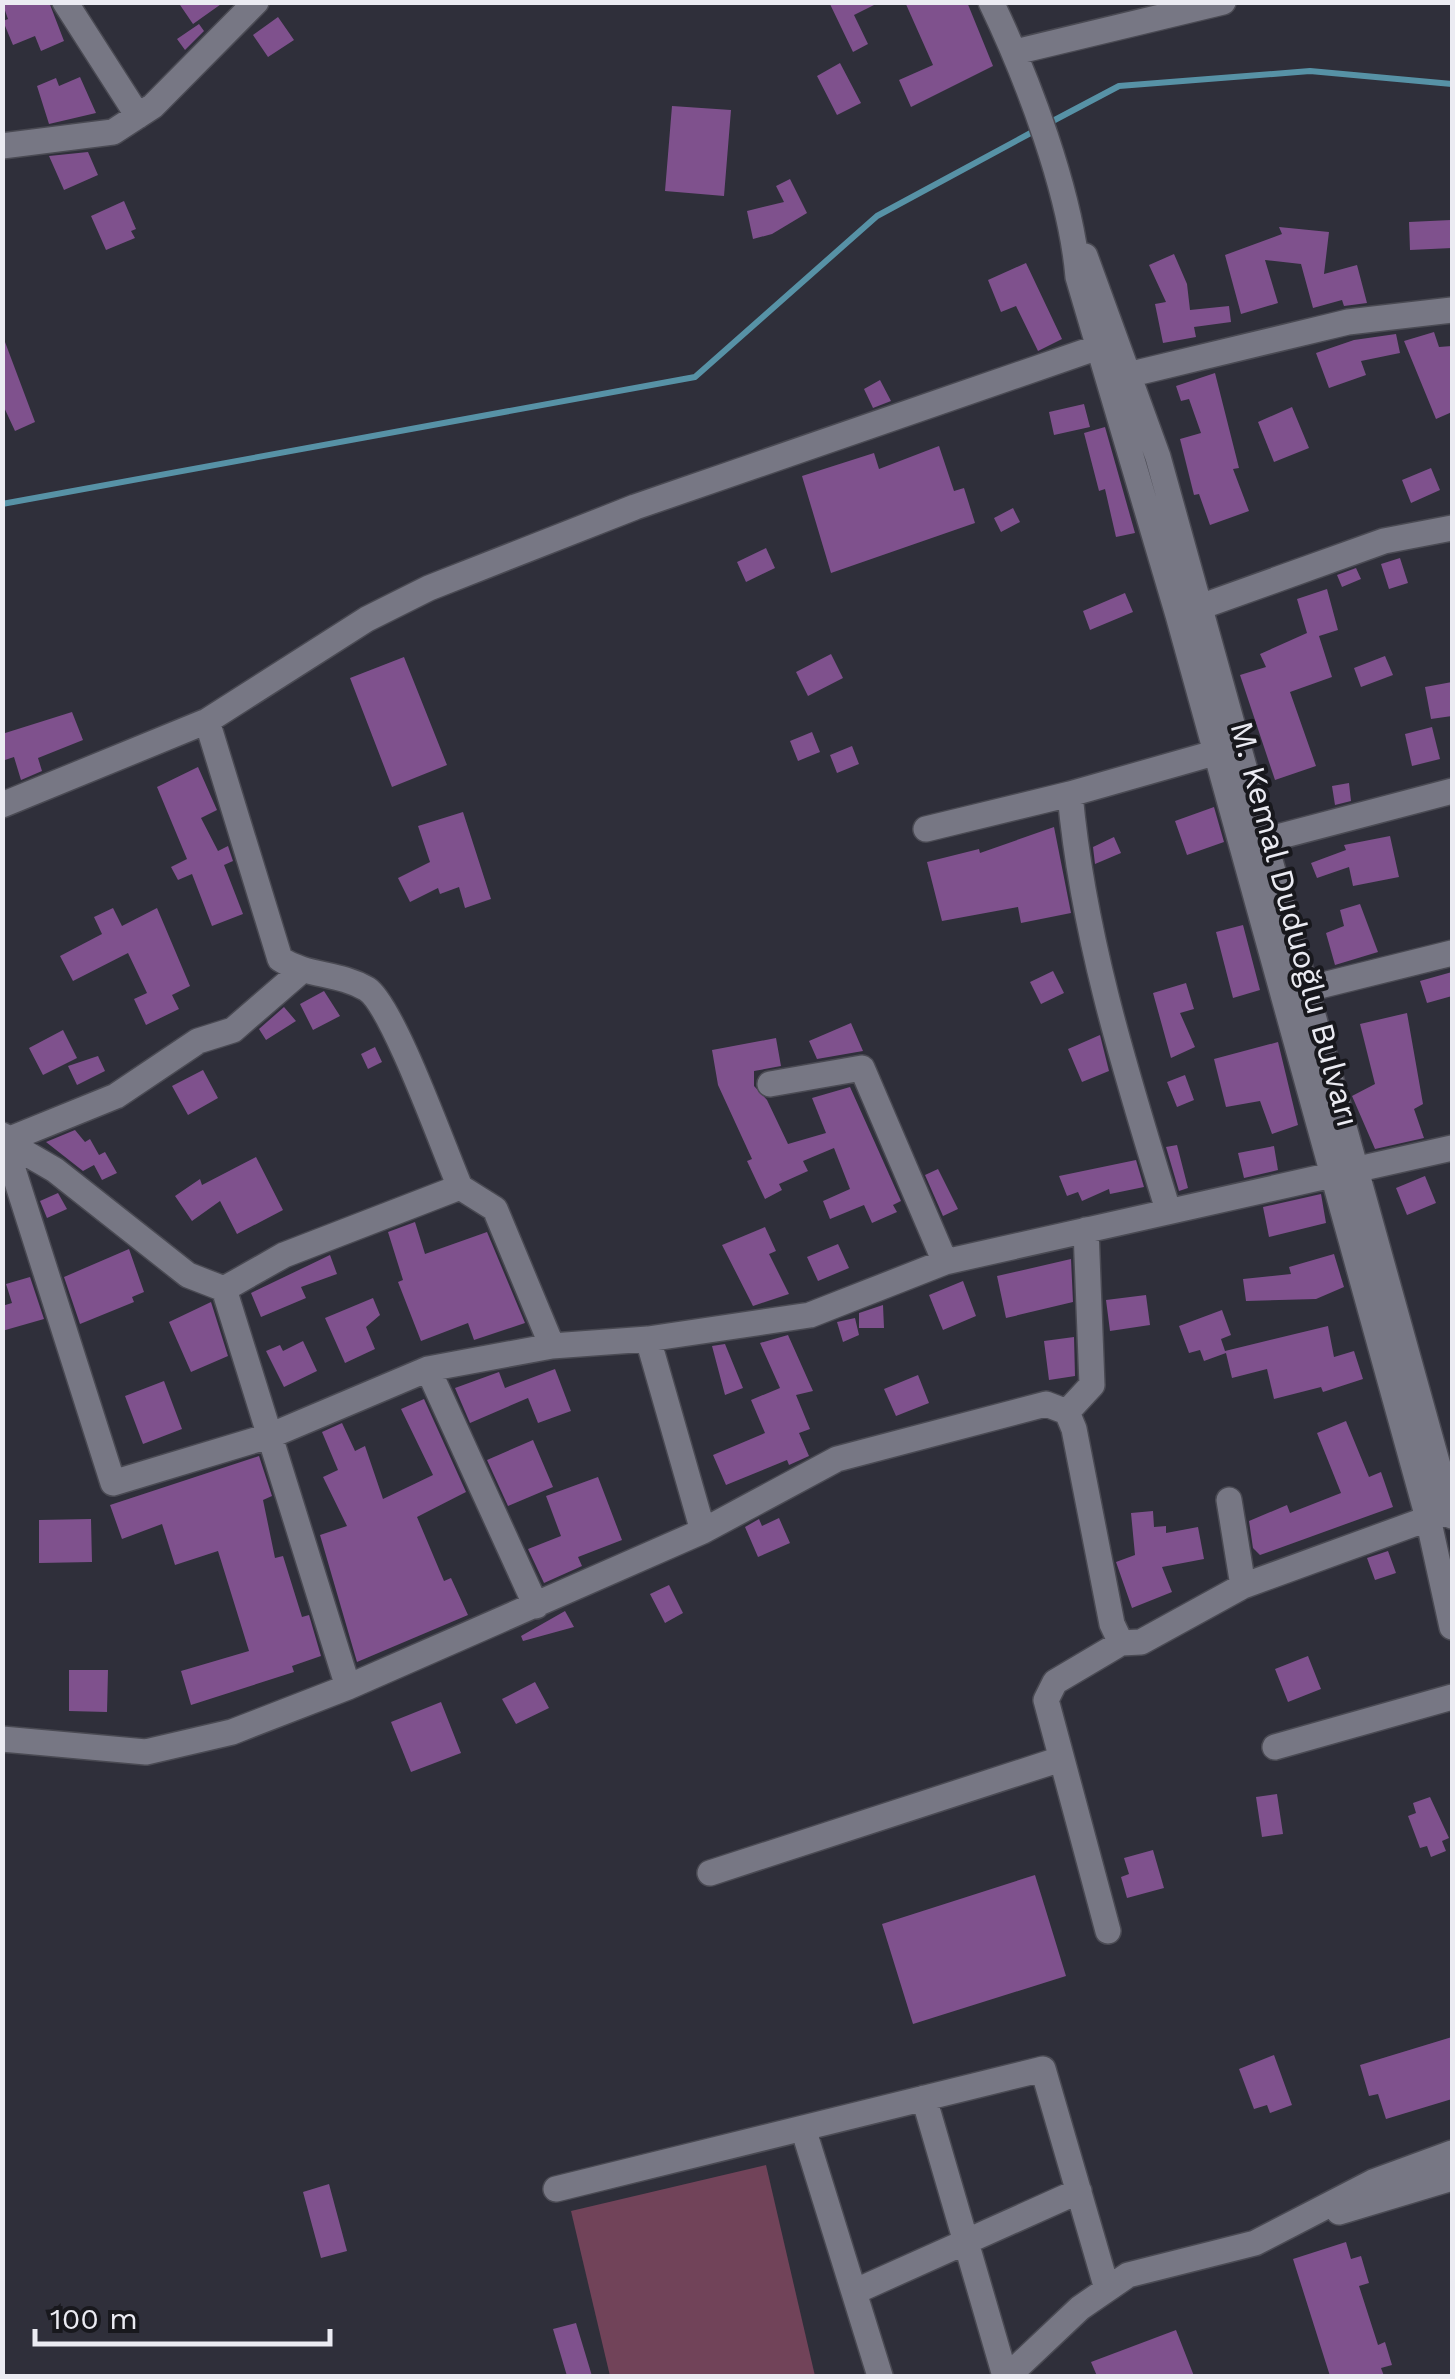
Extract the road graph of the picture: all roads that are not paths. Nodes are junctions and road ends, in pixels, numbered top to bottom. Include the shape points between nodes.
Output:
1 (65, 2) edge
2 (256, 2) edge
3 (991, 2) edge
4 (1223, 2) edge
5 (1015, 52) junction
6 (138, 116) junction
7 (2, 146) edge
8 (1452, 310) edge
9 (1108, 344) junction
10 (1118, 378) junction
11 (1452, 528) edge
12 (1200, 607) junction
13 (207, 721) junction
14 (1214, 753) junction
15 (1452, 792) edge
16 (1070, 794) junction
17 (2, 804) edge
18 (926, 830) dead end
19 (1266, 840) junction
20 (1452, 953) edge
21 (300, 972) junction
22 (1307, 989) junction
23 (770, 1084) dead end
24 (3, 1140) edge
25 (1452, 1148) edge
26 (1355, 1168) junction
27 (1329, 1174) junction
28 (460, 1187) junction
29 (1168, 1210) junction
30 (1086, 1230) junction
31 (945, 1262) junction
32 (224, 1289) junction
33 (648, 1339) junction
34 (552, 1346) junction
35 (428, 1369) junction
36 (1067, 1412) junction
37 (272, 1435) junction
38 (1228, 1500) dead end
39 (1446, 1514) edge
40 (703, 1531) junction
41 (1243, 1586) junction
42 (536, 1606) junction
43 (1452, 1628) edge
44 (1121, 1642) junction
45 (348, 1688) junction
46 (1452, 1697) edge
47 (2, 1739) edge
48 (1274, 1747) dead end
49 (1062, 1759) junction
50 (710, 1873) dead end
51 (1108, 1930) dead end
52 (924, 2098) junction
53 (803, 2128) junction
54 (1452, 2153) edge
55 (1452, 2178) edge
56 (556, 2189) dead end
57 (1079, 2191) junction
58 (1305, 2220) junction
59 (966, 2242) junction
60 (1107, 2289) junction
61 (854, 2292) junction
62 (880, 2376) edge
63 (1007, 2376) edge

1 - 6 street
2 - 6 street
3 - 5 street, M. Kemal Duduoğlu Bulvarı
4 - 5 street
5 - 9 street, M. Kemal Duduoğlu Bulvarı via 1075,238 1093,269
6 - 7 street via 114,132
8 - 10 street via 1348,322
9 - 10 street, M. Kemal Duduoğlu Bulvarı
9 - 13 street via 635,507 429,588 366,619
10 - 12 street, M. Kemal Duduoğlu Bulvarı
10 - 14 street, M. Kemal Duduoğlu Bulvarı
11 - 12 street via 1384,541
12 - 19 street, M. Kemal Duduoğlu Bulvarı
13 - 17 street
13 - 21 street via 280,959
14 - 16 street
14 - 27 street, M. Kemal Duduoğlu Bulvarı
15 - 19 street
16 - 18 street
16 - 29 street via 1078,878 1118,1050
19 - 22 street, M. Kemal Duduoğlu Bulvarı
20 - 22 street
21 - 24 street via 233,1030 198,1042 116,1096
21 - 28 street via 338,974 372,992 400,1038
22 - 26 street, M. Kemal Duduoğlu Bulvarı
23 - 31 street via 862,1068
24 - 32 street via 56,1170 188,1274
24 - 37 street via 113,1482
25 - 26 street
26 - 27 street
26 - 39 street, M. Kemal Duduoğlu Bulvarı
27 - 29 street
27 - 39 street, M. Kemal Duduoğlu Bulvarı
28 - 32 street via 284,1255
28 - 34 street via 495,1209
29 - 30 street
30 - 31 street
30 - 36 street via 1092,1385
31 - 33 street via 810,1315
32 - 37 street
33 - 34 street
33 - 40 street
34 - 35 street
35 - 37 street
35 - 42 street
36 - 40 street via 1046,1404 837,1460
36 - 44 street
37 - 45 street
38 - 41 street
39 - 41 street
39 - 43 street, M. Kemal Duduoğlu Bulvarı
40 - 42 street
41 - 44 street via 1142,1642
42 - 45 street
44 - 49 street via 1055,1682 1046,1700
45 - 47 street via 232,1732 146,1752
46 - 48 street
49 - 50 street
49 - 51 street
52 - 53 street
52 - 57 street via 1043,2069
52 - 59 street
53 - 56 street
53 - 61 street
54 - 58 street via 1373,2182
55 - 58 street
57 - 59 street
57 - 60 street
58 - 60 street via 1254,2243 1128,2275
59 - 61 street
59 - 63 street
60 - 63 street
61 - 62 street

